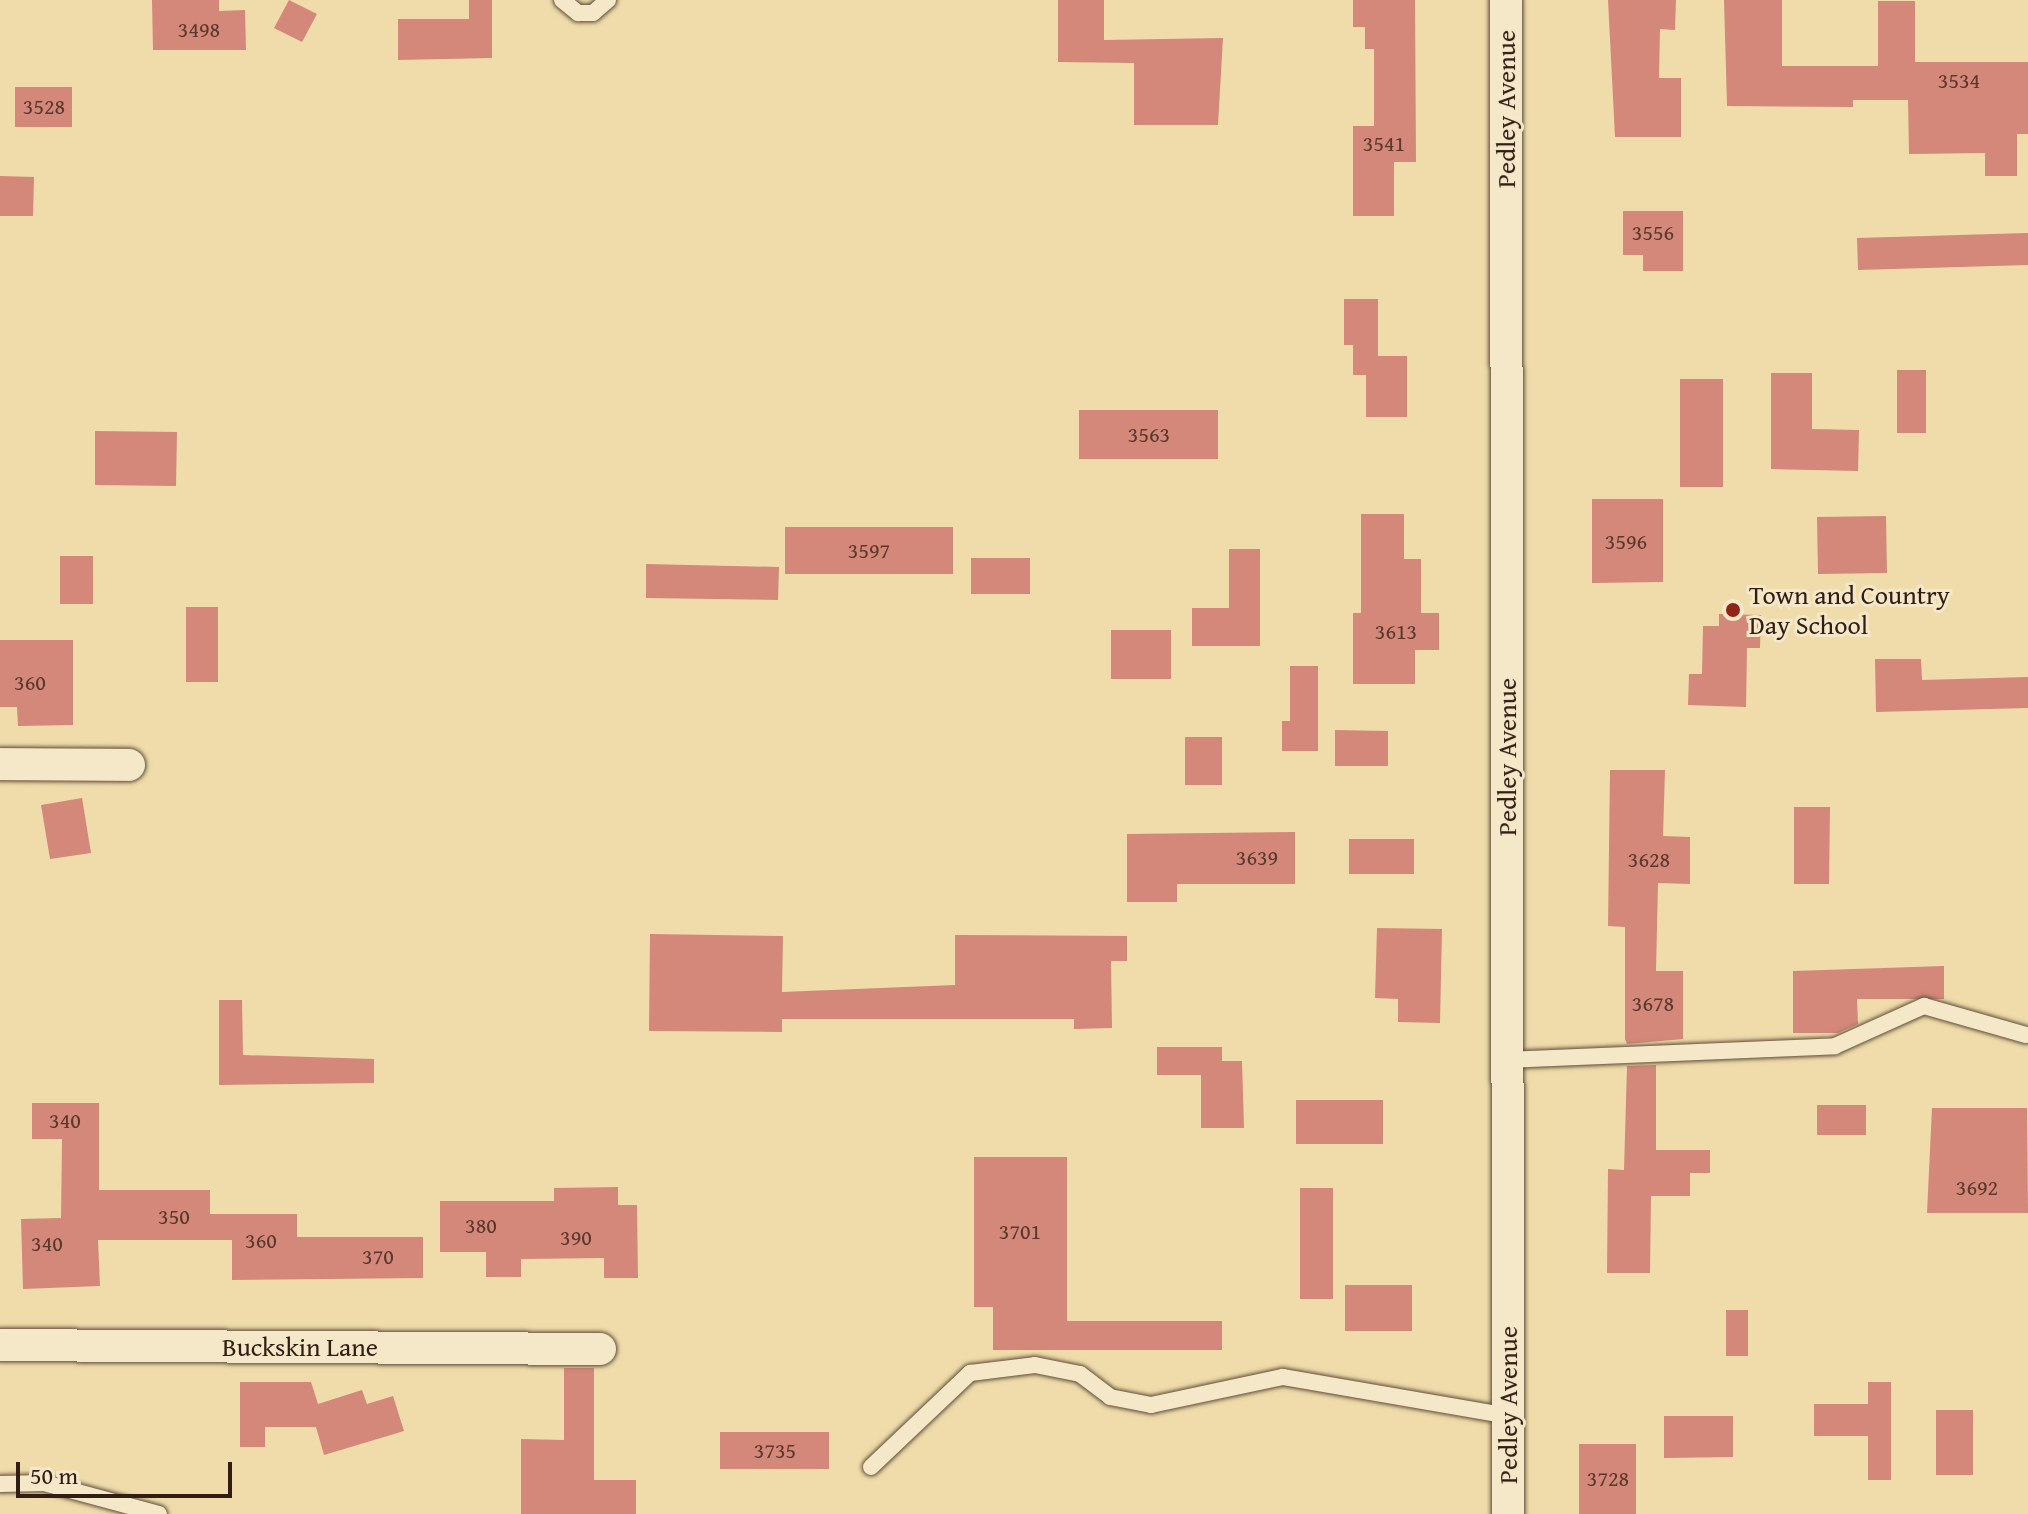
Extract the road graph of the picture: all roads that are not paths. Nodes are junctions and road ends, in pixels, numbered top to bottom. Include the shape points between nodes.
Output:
1 (562, 0) edge
2 (608, 0) edge
3 (1506, 0) edge
4 (0, 764) edge
5 (129, 765) dead end
6 (2026, 1035) edge
7 (1507, 1060) junction
8 (0, 1345) edge
9 (600, 1349) dead end
10 (1508, 1416) junction
11 (871, 1467) dead end
12 (0, 1484) edge
13 (159, 1514) edge
14 (1508, 1514) edge

1 - 2 lane via 578,13 593,13
3 - 7 street, Pedley Avenue
4 - 5 street
6 - 7 lane via 1924,1006 1835,1046
7 - 10 street, Pedley Avenue
8 - 9 street, Buckskin Lane
10 - 11 lane via 1283,1377 1151,1405 1110,1397 1080,1374 1035,1365 970,1373
10 - 14 street, Pedley Avenue
12 - 13 lane via 44,1483

